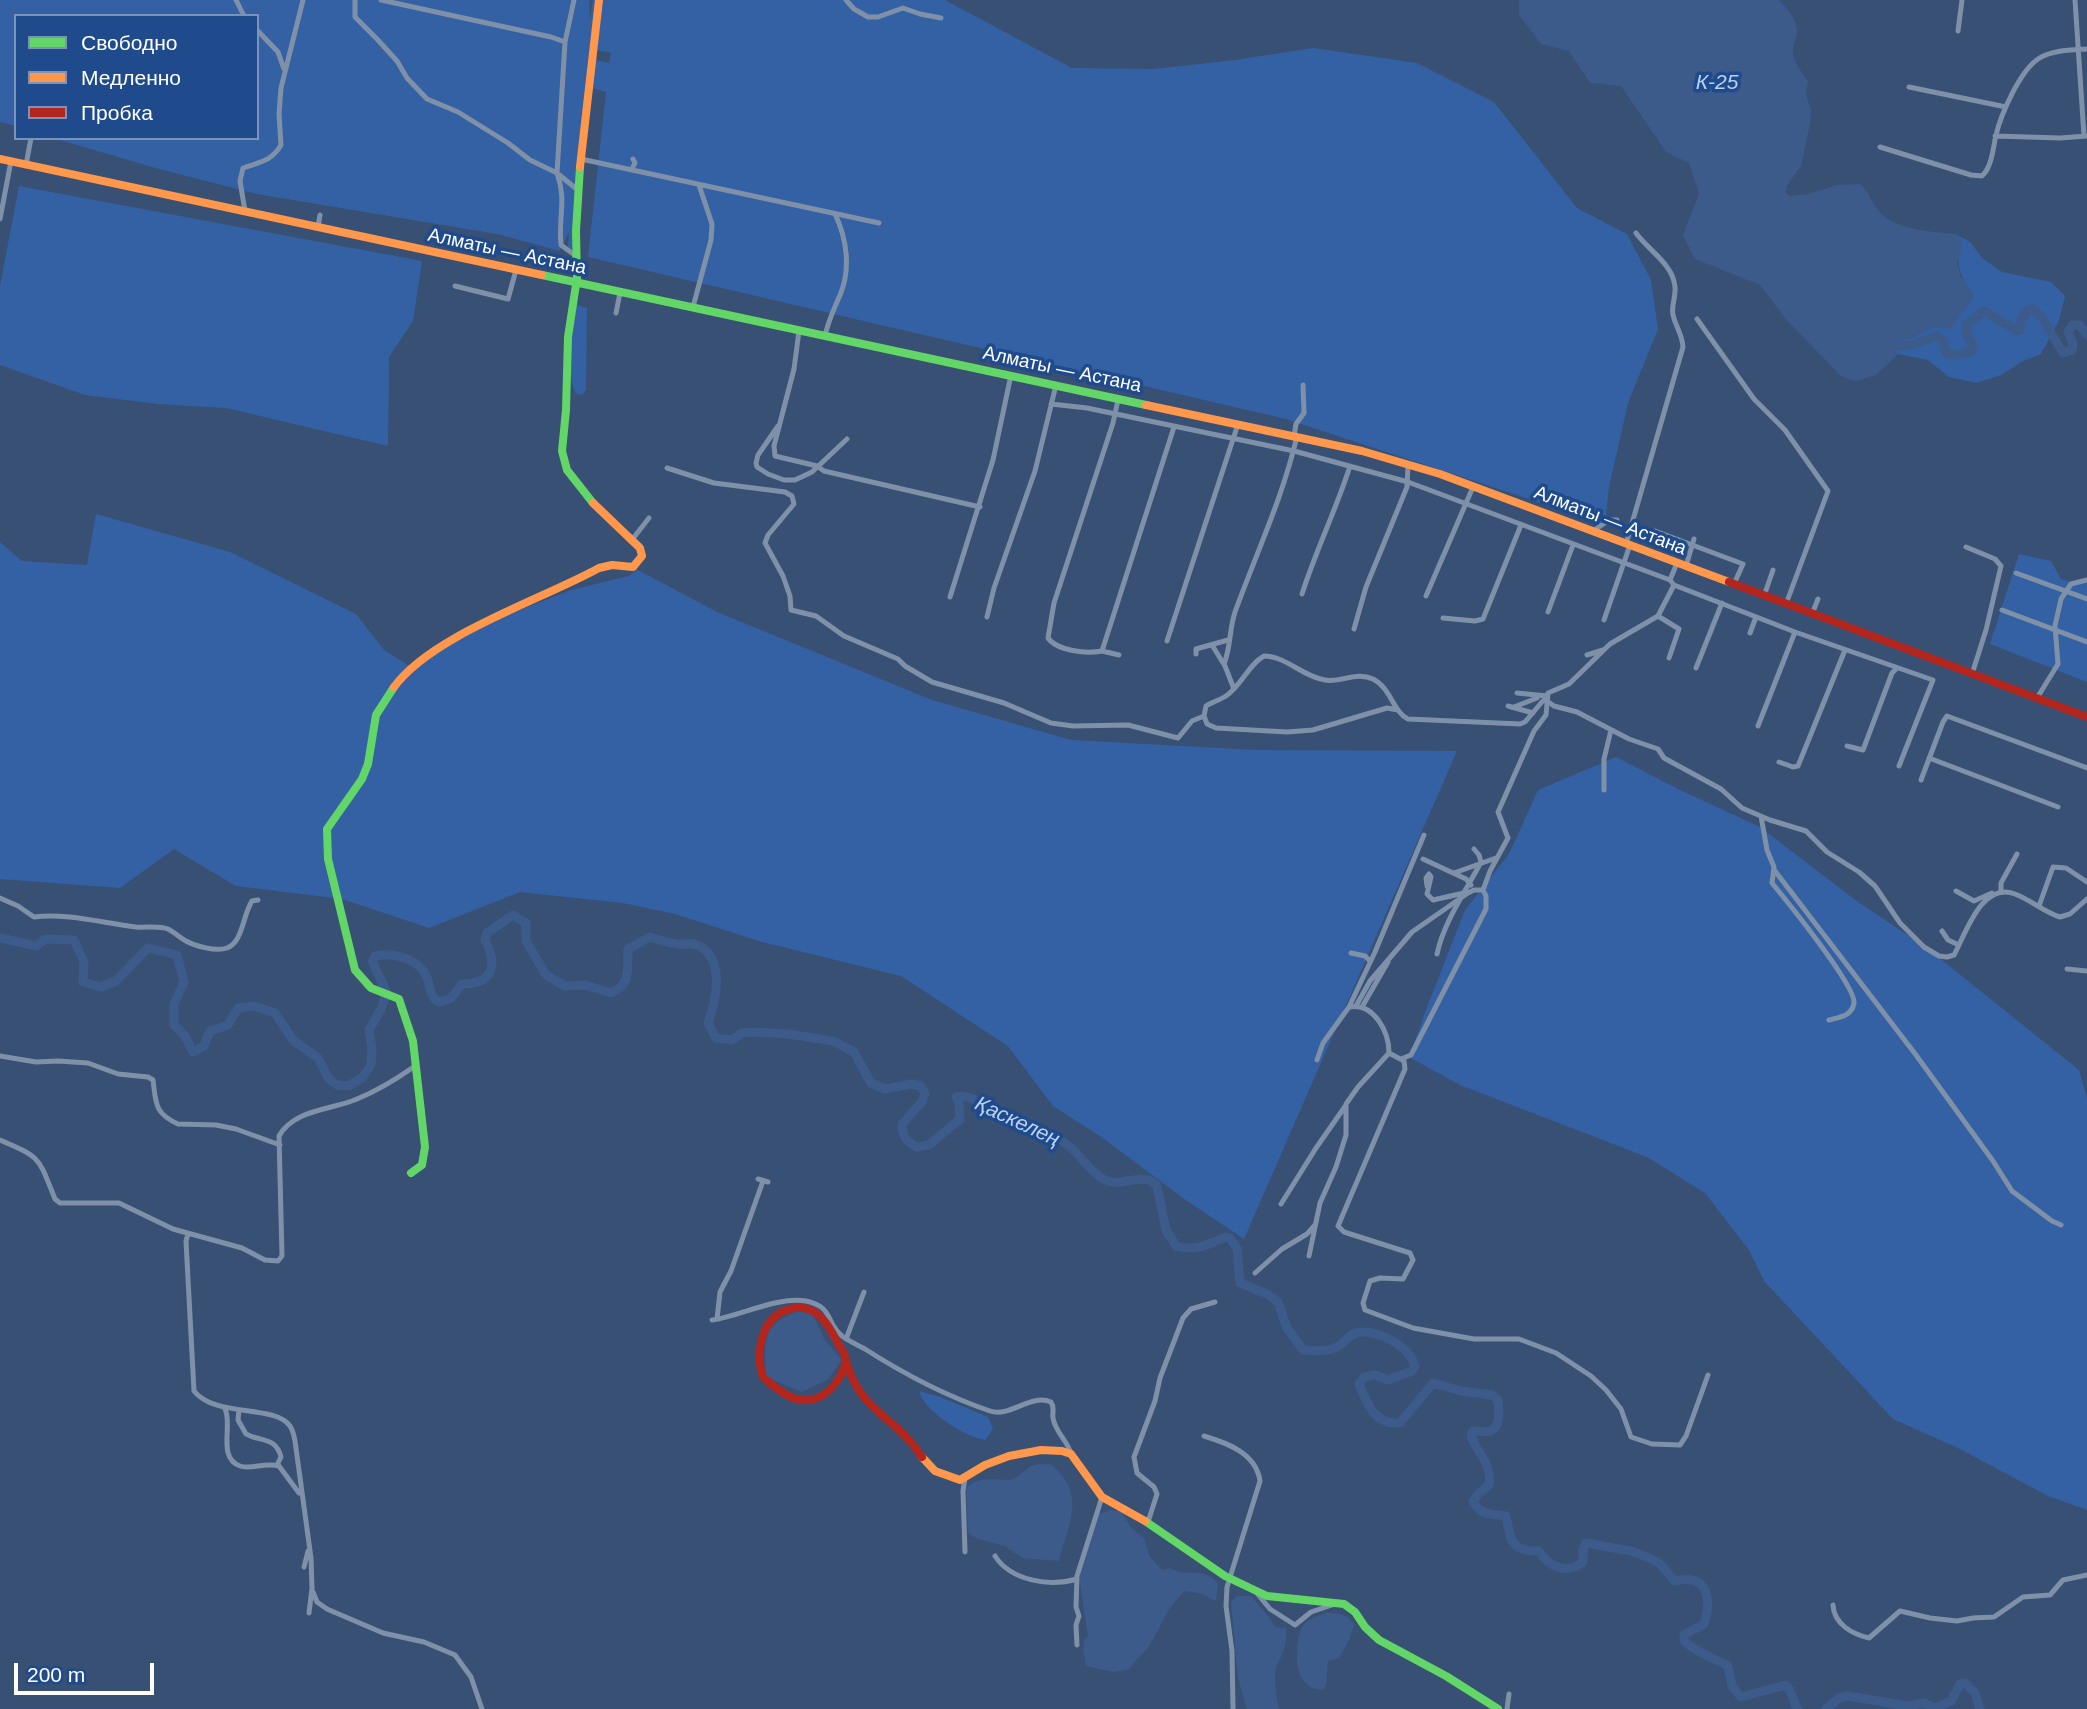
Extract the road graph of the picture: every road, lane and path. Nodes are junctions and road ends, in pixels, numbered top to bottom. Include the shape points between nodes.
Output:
1 (303, 0) edge
2 (355, 0) edge
3 (381, 0) edge
4 (574, 0) edge
5 (598, 0) edge
6 (846, 0) edge
7 (1962, 0) edge
8 (2075, 0) edge
9 (941, 18) dead end
10 (1958, 31) dead end
11 (259, 32) edge
12 (565, 42) junction
13 (2078, 50) junction
14 (2087, 50) edge
15 (284, 72) junction
16 (1909, 87) dead end
17 (2006, 107) junction
18 (1996, 136) junction
19 (2086, 136) edge
20 (31, 140) edge
21 (1880, 147) dead end
22 (0, 159) edge
23 (581, 159) junction
24 (633, 159) dead end
25 (11, 162) junction
26 (26, 165) junction
27 (632, 169) junction
28 (557, 173) junction
29 (699, 185) junction
30 (4, 186) edge
31 (579, 191) junction
32 (245, 211) junction
33 (835, 214) junction
34 (320, 215) dead end
35 (0, 219) edge
36 (879, 223) dead end
37 (318, 227) junction
38 (1636, 233) dead end
39 (576, 256) junction
40 (516, 271) junction
41 (577, 284) junction
42 (455, 286) dead end
43 (620, 293) junction
44 (508, 299) junction
45 (509, 307) dead end
46 (692, 308) junction
47 (616, 313) dead end
48 (1697, 319) dead end
49 (799, 331) junction
50 (825, 336) junction
51 (1011, 375) junction
52 (1303, 384) dead end
53 (1056, 385) junction
54 (1095, 393) junction
55 (1123, 399) junction
56 (1051, 404) junction
57 (1092, 409) junction
58 (1170, 409) junction
59 (1115, 415) junction
60 (1124, 416) junction
61 (1238, 424) junction
62 (778, 426) junction
63 (1172, 427) junction
64 (1296, 436) junction
65 (847, 439) dead end
66 (1233, 440) junction
67 (1294, 451) junction
68 (1408, 465) junction
69 (817, 466) junction
70 (1350, 466) junction
71 (667, 468) dead end
72 (768, 474) junction
73 (1408, 482) junction
74 (1473, 486) junction
75 (762, 489) junction
76 (1466, 503) junction
77 (980, 507) junction
78 (649, 518) dead end
79 (1617, 520) dead end
80 (1521, 525) junction
81 (1593, 531) junction
82 (1655, 531) dead end
83 (631, 541) junction
84 (1693, 541) junction
85 (1628, 544) junction
86 (1573, 545) junction
87 (1966, 547) dead end
88 (1623, 564) junction
89 (1681, 565) junction
90 (1773, 570) dead end
91 (2016, 573) dead end
92 (2087, 579) edge
93 (1672, 583) junction
94 (1734, 584) junction
95 (2065, 591) junction
96 (1302, 594) dead end
97 (1426, 596) dead end
98 (1763, 596) junction
99 (950, 597) dead end
100 (1818, 599) dead end
101 (2087, 599) edge
102 (1722, 603) junction
103 (1786, 604) junction
104 (2002, 610) dead end
105 (1549, 612) dead end
106 (1812, 614) junction
107 (1658, 616) junction
108 (987, 617) dead end
109 (1756, 617) junction
110 (1443, 618) dead end
111 (1604, 620) dead end
112 (1354, 629) dead end
113 (2055, 631) junction
114 (1795, 632) junction
115 (1750, 634) dead end
116 (1228, 640) junction
117 (1167, 641) dead end
118 (2087, 642) edge
119 (1212, 645) junction
120 (1604, 650) junction
121 (1845, 650) junction
122 (1102, 651) junction
123 (1196, 654) dead end
124 (1119, 655) dead end
125 (1587, 655) dead end
126 (1669, 658) dead end
127 (1224, 664) junction
128 (1696, 667) dead end
129 (1897, 668) junction
130 (1972, 674) junction
131 (1234, 689) junction
132 (1517, 693) dead end
133 (1545, 698) junction
134 (2036, 698) junction
135 (1398, 710) junction
136 (1532, 713) junction
137 (1204, 716) junction
138 (2087, 717) edge
139 (1758, 726) dead end
140 (1611, 730) junction
141 (1847, 746) dead end
142 (1929, 758) junction
143 (1779, 762) dead end
144 (1899, 766) dead end
145 (2087, 768) edge
146 (1921, 780) dead end
147 (1604, 790) dead end
148 (2058, 807) dead end
149 (1761, 816) junction
150 (1424, 835) dead end
151 (1474, 849) dead end
152 (2017, 854) dead end
153 (1496, 858) junction
154 (1423, 859) dead end
155 (1481, 862) junction
156 (1775, 871) junction
157 (1454, 873) junction
158 (2087, 882) edge
159 (1470, 883) junction
160 (1427, 886) dead end
161 (1474, 890) junction
162 (1483, 890) junction
163 (1956, 891) dead end
164 (1998, 893) junction
165 (1462, 896) junction
166 (0, 898) edge
167 (2087, 899) edge
168 (258, 900) dead end
169 (2039, 906) junction
170 (1942, 931) dead end
171 (1959, 944) junction
172 (1351, 953) dead end
173 (1437, 954) dead end
174 (1389, 959) junction
175 (1369, 960) junction
176 (2067, 969) dead end
177 (2087, 971) edge
178 (1367, 1001) junction
179 (1356, 1007) junction
180 (1370, 1011) junction
181 (1829, 1020) dead end
182 (1389, 1053) junction
183 (0, 1056) edge
184 (1401, 1059) junction
185 (1317, 1060) dead end
186 (415, 1066) junction
187 (1346, 1105) junction
188 (0, 1140) edge
189 (280, 1145) junction
190 (411, 1173) dead end
191 (763, 1181) dead end
192 (1281, 1204) dead end
193 (1317, 1222) junction
194 (2062, 1225) dead end
195 (188, 1234) junction
196 (1309, 1256) dead end
197 (1255, 1273) dead end
198 (864, 1292) dead end
199 (1215, 1302) dead end
200 (846, 1339) junction
201 (846, 1359) junction
202 (1708, 1375) dead end
203 (851, 1379) junction
204 (837, 1382) junction
205 (225, 1409) junction
206 (239, 1410) junction
207 (1204, 1436) dead end
208 (1071, 1454) junction
209 (277, 1465) junction
210 (965, 1478) junction
211 (301, 1495) junction
212 (1101, 1497) junction
213 (1148, 1522) junction
214 (309, 1548) junction
215 (965, 1552) dead end
216 (995, 1556) dead end
217 (304, 1567) dead end
218 (2087, 1575) edge
219 (1230, 1578) junction
220 (1077, 1579) junction
221 (312, 1588) junction
222 (1256, 1592) junction
223 (1338, 1603) junction
224 (1833, 1605) dead end
225 (309, 1613) dead end
226 (1077, 1646) dead end
227 (1509, 1694) dead end
228 (482, 1709) edge
229 (1233, 1709) edge
230 (1498, 1709) edge
231 (1507, 1709) edge

1 - 15 street
2 - 28 street via 355,17 427,99 458,112
3 - 12 street
4 - 12 street
5 - 23 main road
6 - 9 street via 869,17 902,8
7 - 10 street
8 - 13 street
11 - 15 street via 278,52
12 - 28 street
13 - 14 street
13 - 17 street via 2038,59
13 - 19 street
15 - 32 street via 281,145 260,164 243,168 240,181
16 - 17 street
17 - 18 street
18 - 19 street
18 - 21 street via 1988,169 1979,177
20 - 26 street
22 - 25 main road, Алматы — Астана
23 - 27 street
23 - 31 main road
24 - 27 street
25 - 26 main road, Алматы — Астана
25 - 30 street
26 - 32 main road, Алматы — Астана
27 - 29 street
28 - 31 street
28 - 39 street via 564,194 561,245
29 - 33 street
29 - 46 street via 712,224
30 - 35 street
31 - 39 main road
32 - 37 main road, Алматы — Астана
33 - 36 street
33 - 50 street via 848,262
34 - 37 street
37 - 40 main road, Алматы — Астана
38 - 85 street via 1673,278 1673,316 1683,347
39 - 41 main road
40 - 41 main road, Алматы — Астана
40 - 44 street
41 - 43 main road, Алматы — Астана
41 - 83 main road via 568,337 563,457 589,499
42 - 44 street
43 - 46 main road, Алматы — Астана
43 - 47 street
44 - 45 street
46 - 49 main road, Алматы — Астана
48 - 103 street via 1828,491
49 - 50 main road, Алматы — Астана
49 - 62 street
50 - 51 main road, Алматы — Астана
51 - 53 main road, Алматы — Астана
51 - 77 street
52 - 64 street via 1304,413 1296,424
53 - 54 main road, Алматы — Астана
53 - 56 street
54 - 55 main road, Алматы — Астана
54 - 57 street
55 - 58 main road, Алматы — Астана
55 - 59 street
55 - 60 street
56 - 57 street
56 - 108 street via 1035,471
57 - 59 street
58 - 61 main road, Алматы — Астана
58 - 63 street
59 - 60 street
59 - 122 street via 1048,632 1057,646
60 - 63 street
61 - 64 main road, Алматы — Астана
61 - 66 street
62 - 69 street via 775,456
62 - 72 street via 756,460 757,467
63 - 66 street
63 - 122 street
64 - 67 street
64 - 68 main road, Алматы — Астана
65 - 69 street
66 - 67 street
66 - 117 street
67 - 70 street
67 - 116 street
68 - 73 street
68 - 74 main road, Алматы — Астана
69 - 72 street via 795,480
69 - 77 street
70 - 73 street
70 - 96 street
71 - 75 street via 714,483
72 - 75 street
73 - 76 street
73 - 112 street
74 - 76 street
74 - 81 main road, Алматы — Астана
75 - 137 street via 785,492 794,501 765,543 783,576 792,611 816,616 844,636 898,659 932,682 1004,703 1051,723 1128,725 1178,738 1192,721
76 - 80 street
76 - 97 street
77 - 99 street
78 - 83 street
79 - 81 street
80 - 86 street
80 - 110 street via 1483,619
81 - 85 main road, Алматы — Астана
82 - 84 street
83 - 186 main road via 642,556 633,568 599,568 480,625 406,672 378,710 366,770 327,829 328,859 355,970 371,988 396,996 401,1003
84 - 89 street
84 - 94 street via 1743,564
85 - 88 street
85 - 89 main road, Алматы — Астана
86 - 88 street
86 - 105 street
87 - 130 street via 2001,566
88 - 93 street
88 - 111 street
89 - 93 street
89 - 94 main road, Алматы — Астана
90 - 98 street
91 - 95 street
92 - 95 street via 2076,581
93 - 102 street
93 - 107 street
94 - 98 main road, Алматы — Астана
95 - 101 street
95 - 113 street
98 - 103 main road, Алматы — Астана
100 - 106 street
102 - 109 street
102 - 128 street
103 - 106 main road, Алматы — Астана
104 - 113 street
106 - 130 main road, Алматы — Астана
107 - 120 street
107 - 126 street via 1679,629
109 - 114 street
109 - 115 street
113 - 118 street
113 - 134 street via 2058,664
114 - 121 street
114 - 139 street
116 - 119 street
116 - 127 street
119 - 123 street via 1196,649
119 - 127 street
120 - 125 street
120 - 133 street via 1569,684 1550,691
121 - 129 street
121 - 143 street via 1798,766
122 - 124 street
127 - 131 street
129 - 141 street via 1863,750
129 - 144 street via 1933,680
130 - 134 main road, Алматы — Астана
131 - 135 street via 1258,659 1269,656 1323,680 1358,675 1373,679
131 - 137 street via 1206,706
132 - 133 street
133 - 136 street
133 - 136 street via 1511,706
133 - 140 street
133 - 153 street via 1546,715 1534,731 1498,812 1508,838
134 - 138 main road, Алматы — Астана
135 - 136 street via 1408,719 1520,724
135 - 137 street via 1387,708 1299,731 1216,728 1207,724
140 - 147 street
140 - 149 street via 1658,749 1664,758
142 - 145 street via 1945,718 1950,716
142 - 146 street
142 - 148 street
149 - 156 street
149 - 171 street via 1806,831 1827,852 1859,872 1875,886 1900,923 1931,952 1950,957
150 - 175 street
151 - 155 street
152 - 164 street
153 - 155 street
153 - 162 street
154 - 157 street
155 - 157 street
155 - 159 street
156 - 181 street via 1772,883 1854,996 1849,1012
156 - 194 street via 1916,1055 2012,1191
157 - 159 street
158 - 169 street via 2066,868 2053,867
159 - 161 street
159 - 165 street
160 - 165 street via 1433,900
161 - 162 street
161 - 165 street
162 - 184 street via 1487,901 1483,915 1411,1055
163 - 164 street via 1973,901
164 - 169 street via 2015,893
164 - 171 street via 1985,901
165 - 173 street
165 - 174 street via 1412,932
166 - 168 street via 34,917 54,914 157,926 188,942 221,948 236,941 250,904
167 - 169 street via 2063,917
170 - 171 street via 1948,940
172 - 175 street
174 - 178 street
174 - 179 street
175 - 179 street
176 - 177 street
178 - 179 street
178 - 180 street
179 - 180 street
179 - 185 street via 1323,1043
180 - 182 street via 1378,1020
182 - 184 street
182 - 187 street
183 - 189 street via 88,1063 126,1076 148,1077 165,1118 178,1124 236,1129
184 - 202 street via 1405,1069 1338,1226 1343,1232 1409,1253 1413,1260 1403,1279 1370,1281 1365,1310 1413,1328 1474,1339 1518,1339 1556,1353 1606,1390 1621,1409 1631,1437 1652,1444 1680,1445
186 - 189 street via 363,1097 293,1121 279,1136
186 - 190 main road via 425,1147 422,1165
187 - 192 street
187 - 193 street via 1346,1135
188 - 195 street via 38,1159 60,1203 119,1203
189 - 195 street via 282,1256 278,1261
191 - 200 street via 720,1292 715,1320 804,1301 822,1306
193 - 196 street
193 - 197 street
195 - 205 street via 192,1385 198,1396
198 - 200 street
199 - 213 street via 1191,1309 1183,1318 1134,1457 1138,1473 1157,1494
200 - 208 street via 914,1379 993,1412 1040,1399 1051,1402 1054,1421
201 - 203 main road
201 - 204 main road
201 - 204 main road via 821,1317 807,1308 776,1314 762,1333 761,1371 772,1384 803,1400 824,1393
203 - 204 main road
203 - 210 main road via 885,1421 916,1447 927,1465 955,1479
205 - 206 street
205 - 209 street via 227,1446 234,1462 244,1467
206 - 209 street via 238,1420 246,1434 278,1448 281,1457
206 - 211 street via 290,1425
207 - 219 street via 1238,1448 1259,1475 1259,1488
208 - 210 main road via 1031,1452 990,1463
208 - 212 main road
209 - 211 street
210 - 215 street
211 - 214 street
212 - 213 main road
212 - 220 street
213 - 219 main road
214 - 217 street
214 - 221 street
216 - 220 street via 1013,1574 1047,1581
218 - 224 street via 2063,1580 2050,1595 2023,1597 1994,1617 1956,1621 1900,1611 1869,1638 1839,1623
219 - 222 main road
219 - 229 street via 1226,1606
220 - 226 street
221 - 225 street
221 - 228 street via 317,1602 327,1609 383,1633 455,1655 471,1677
222 - 223 main road
222 - 223 street via 1270,1609 1294,1625 1311,1612
223 - 230 main road via 1355,1612 1379,1640
227 - 231 street

